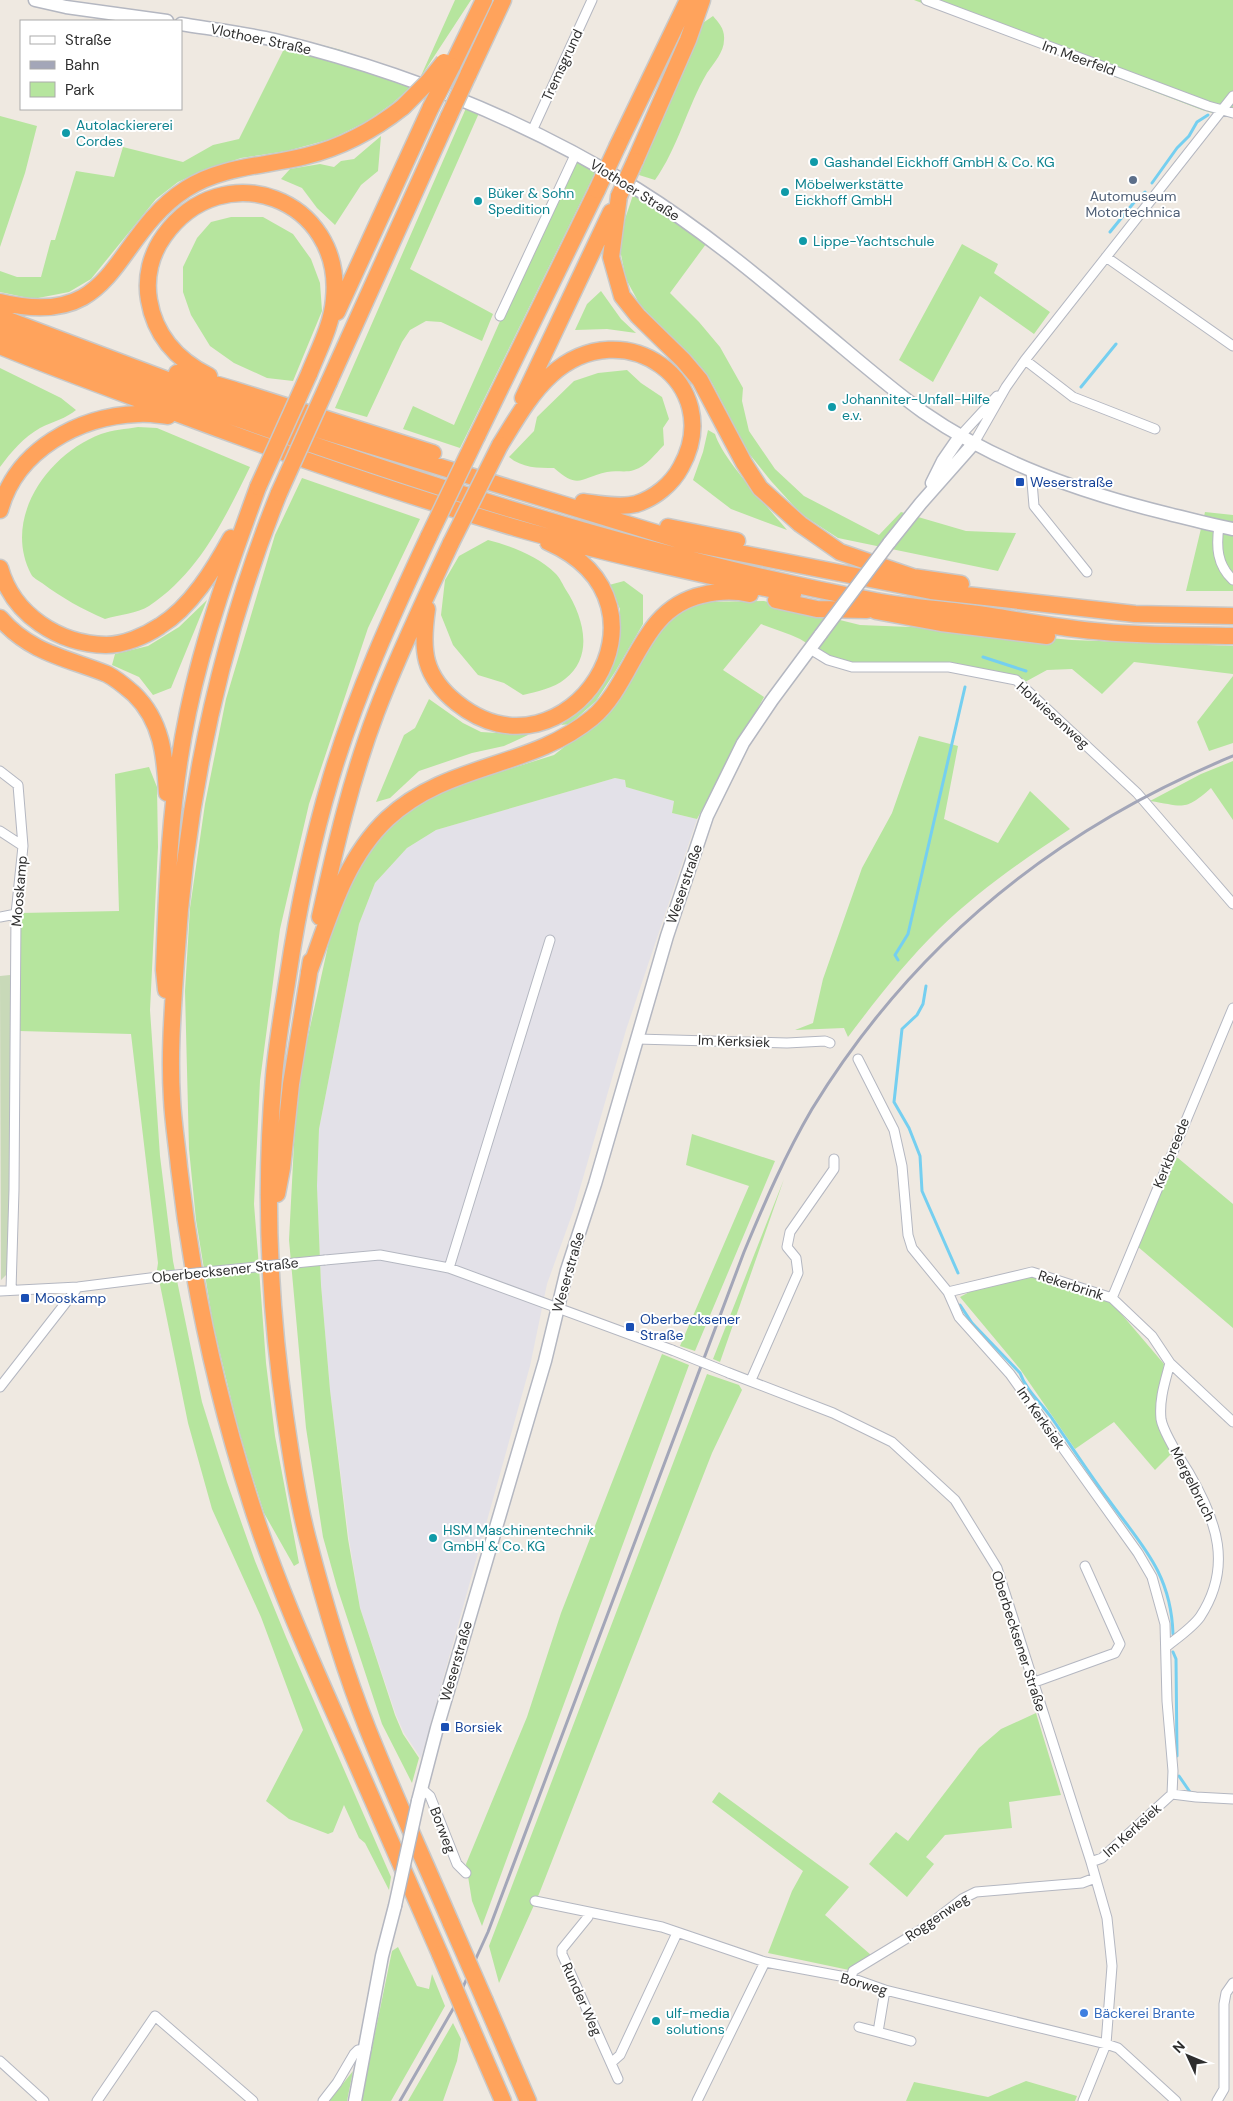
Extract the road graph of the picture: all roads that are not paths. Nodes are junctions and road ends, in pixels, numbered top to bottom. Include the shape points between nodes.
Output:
1 (35, 0) edge
2 (484, 0) edge
3 (503, 0) edge
4 (592, 0) edge
5 (688, 0) edge
6 (702, 0) edge
7 (926, 0) edge
8 (160, 20) edge
9 (182, 24) edge
10 (448, 64) junction
11 (1233, 96) edge
12 (1222, 110) junction
13 (1233, 113) edge
14 (532, 131) junction
15 (576, 153) junction
16 (619, 196) junction
17 (1106, 257) junction
18 (0, 302) edge
19 (500, 316) dead end
20 (0, 317) edge
21 (0, 333) edge
22 (74, 343) junction
23 (0, 346) edge
24 (1233, 346) edge
25 (1025, 360) junction
26 (309, 374) junction
27 (1006, 387) junction
28 (235, 390) junction
29 (1155, 429) dead end
30 (961, 435) junction
31 (244, 438) junction
32 (974, 443) junction
33 (500, 445) junction
34 (1031, 470) junction
35 (258, 487) junction
36 (583, 502) junction
37 (921, 503) junction
38 (0, 510) edge
39 (1219, 526) junction
40 (517, 528) junction
41 (1233, 529) edge
42 (0, 568) edge
43 (1087, 572) dead end
44 (913, 577) junction
45 (435, 578) junction
46 (1233, 580) edge
47 (867, 610) junction
48 (1135, 614) junction
49 (1233, 616) edge
50 (0, 618) edge
51 (1106, 632) junction
52 (1233, 636) edge
53 (810, 649) junction
54 (0, 771) edge
55 (0, 831) edge
56 (169, 837) junction
57 (23, 846) junction
58 (1233, 904) edge
59 (16, 914) junction
60 (0, 917) edge
61 (550, 940) dead end
62 (309, 972) junction
63 (1233, 1008) edge
64 (171, 1027) junction
65 (637, 1039) junction
66 (830, 1043) dead end
67 (858, 1059) dead end
68 (834, 1159) dead end
69 (269, 1238) junction
70 (450, 1268) junction
71 (78, 1287) junction
72 (11, 1290) junction
73 (0, 1291) edge
74 (948, 1292) junction
75 (1112, 1298) junction
76 (557, 1308) junction
77 (1170, 1364) junction
78 (752, 1380) junction
79 (0, 1387) edge
80 (1233, 1422) edge
81 (1085, 1566) dead end
82 (1166, 1647) junction
83 (1032, 1683) junction
84 (421, 1788) junction
85 (1172, 1794) junction
86 (1233, 1799) edge
87 (1091, 1862) junction
88 (466, 1873) dead end
89 (1095, 1878) junction
90 (534, 1900) dead end
91 (588, 1912) junction
92 (677, 1933) junction
93 (765, 1962) junction
94 (851, 1978) junction
95 (1233, 1983) edge
96 (885, 1990) junction
97 (859, 2027) dead end
98 (878, 2032) junction
99 (911, 2041) dead end
100 (1106, 2044) junction
101 (366, 2049) junction
102 (0, 2061) edge
103 (611, 2063) junction
104 (618, 2079) dead end
105 (44, 2101) edge
106 (97, 2101) edge
107 (253, 2101) edge
108 (323, 2101) edge
109 (356, 2101) edge
110 (503, 2101) edge
111 (528, 2101) edge
112 (697, 2101) edge
113 (1083, 2101) edge
114 (1176, 2101) edge
115 (1217, 2101) edge

1 - 8 street
2 - 10 highway
3 - 64 highway, bridge via 260,539 216,689 203,749 178,918
4 - 14 street, Tremsgrund
5 - 69 highway, bridge via 389,620 355,705 331,778 297,921 274,1072
6 - 16 highway, bridge via 688,40
7 - 12 street, Im Meerfeld
9 - 14 street, Vlothoer Straße via 272,39 353,60 412,80
10 - 18 highway, bridge via 403,106 370,131 307,156 244,167 211,176 185,189 164,205 109,275 84,296 51,308
10 - 26 highway, bridge
11 - 12 street, Weserstraße
12 - 13 street, Im Meerfeld
12 - 17 street, Weserstraße
14 - 15 street, Vlothoer Straße
15 - 19 street
15 - 30 street, Vlothoer Straße via 690,225 883,382
16 - 33 highway
16 - 44 highway via 611,257 622,296 700,380 760,488 800,524 840,552
17 - 24 street
17 - 25 street, Weserstraße
20 - 22 highway
21 - 51 highway via 357,461 526,514 692,560 878,601
22 - 28 highway
22 - 48 highway via 215,398 689,543 931,592
23 - 31 highway
25 - 27 street, Weserstraße
25 - 29 street via 1073,397
26 - 28 highway via 334,301 332,257 323,238 290,206 267,196 240,192 212,197 189,209 158,244 149,267 147,287 155,325 164,341 197,370
26 - 35 highway, bridge
27 - 30 street, Weserstraße
27 - 32 street, Weserstraße
28 - 36 highway
30 - 32 street, Vlothoer Straße
30 - 37 street, Weserstraße
31 - 38 highway via 175,417 139,413 108,417 75,427 46,444 21,468 4,496
31 - 40 highway
32 - 34 street, Vlothoer Straße
32 - 37 street, Weserstraße
33 - 36 highway via 532,395 552,374 574,359 597,350 622,349 646,355 670,372 684,392 691,411 692,435 687,457 676,478 656,495 635,504
33 - 45 highway, bridge
34 - 39 street, Vlothoer Straße via 1129,504
34 - 43 street via 1034,506
35 - 42 highway via 225,548 187,603 161,626 136,639 107,645 69,639 42,627 18,604
35 - 56 highway via 206,640 188,713
36 - 44 highway via 665,526
37 - 53 street, Weserstraße, bridge
39 - 41 street, Vlothoer Straße
39 - 46 street via 1221,566
40 - 45 highway via 559,547 580,561 600,583 609,604 611,628 603,669 579,702 556,717 534,724 507,725 489,721 474,715 442,690 430,671 423,638
40 - 47 highway via 692,572
44 - 48 highway via 1074,599
45 - 62 highway via 376,712 351,789 333,856
47 - 51 highway via 1046,636
47 - 62 highway via 817,609 740,592 695,596 672,608 653,626 608,700 574,731 534,751 435,786 388,819 366,842 344,878
48 - 49 highway
50 - 56 highway via 35,647 108,675 143,703 158,727 166,760
51 - 52 highway
53 - 58 street, Holwiesenweg via 828,660 852,667 949,667 1016,680 1137,793
53 - 65 street, Weserstraße via 743,743 707,816
54 - 57 street, Mooskamp via 18,785
55 - 57 street
56 - 64 highway via 164,970
57 - 59 street, Mooskamp
59 - 60 street
59 - 72 street, Mooskamp
61 - 70 street
62 - 69 highway
63 - 75 street, Kerkbreede
64 - 110 highway, bridge via 172,1099 187,1238 217,1389 252,1506 288,1604
65 - 66 street, Im Kerksiek
65 - 76 street, Weserstraße
67 - 74 street, Im Kerksiek via 894,1130 912,1248
68 - 78 street via 834,1169 790,1232 787,1247 796,1258 798,1273
69 - 111 highway, bridge via 277,1363 295,1483 331,1623 367,1728
70 - 71 street, Oberbecksener Straße, bridge via 380,1255
70 - 76 street, Oberbecksener Straße
71 - 72 street, Oberbecksener Straße
71 - 79 street
72 - 73 street, Oberbecksener Straße
74 - 75 street, Rekerbrink via 1032,1272
74 - 82 street, Im Kerksiek via 960,1317 1010,1374 1138,1553 1160,1598
75 - 77 street, Rekerbrink via 1152,1336
76 - 78 street, Oberbecksener Straße, bridge
76 - 84 street, Weserstraße via 545,1361
77 - 80 street, Rekerbrink
77 - 82 street, Mergelbruch via 1161,1396 1161,1421 1200,1492 1215,1526 1221,1553 1220,1579 1214,1596 1199,1618
78 - 83 street, Oberbecksener Straße via 833,1413 892,1442 955,1500 997,1568
81 - 83 street via 1120,1644 1115,1653
82 - 85 street, Im Kerksiek
83 - 87 street, Oberbecksener Straße
84 - 88 street, Borweg via 430,1796 457,1864
84 - 101 street, Weserstraße, bridge via 382,1956
85 - 86 street, Im Kerksiek
85 - 87 street, Im Kerksiek via 1102,1858
87 - 89 street, Oberbecksener Straße
89 - 94 street, Roggenweg via 1082,1883 976,1892 853,1972
89 - 100 street, Oberbecksener Straße via 1107,1918 1112,1966
90 - 91 street, Borweg
91 - 92 street, Borweg
91 - 103 street, Runder Weg via 588,1917 562,1949 562,1954
92 - 93 street, Borweg
92 - 103 street via 620,2055
93 - 94 street, Borweg
93 - 112 street
94 - 96 street, Borweg
95 - 115 street via 1224,2004 1224,2089
96 - 98 street
96 - 100 street, Borweg
97 - 98 street
98 - 99 street
100 - 113 street, Oberbecksener Straße
100 - 114 street, Borweg via 1118,2048
101 - 108 street via 354,2054
101 - 109 street, Weserstraße
102 - 105 street
103 - 104 street, Runder Weg
106 - 107 street via 154,2016

